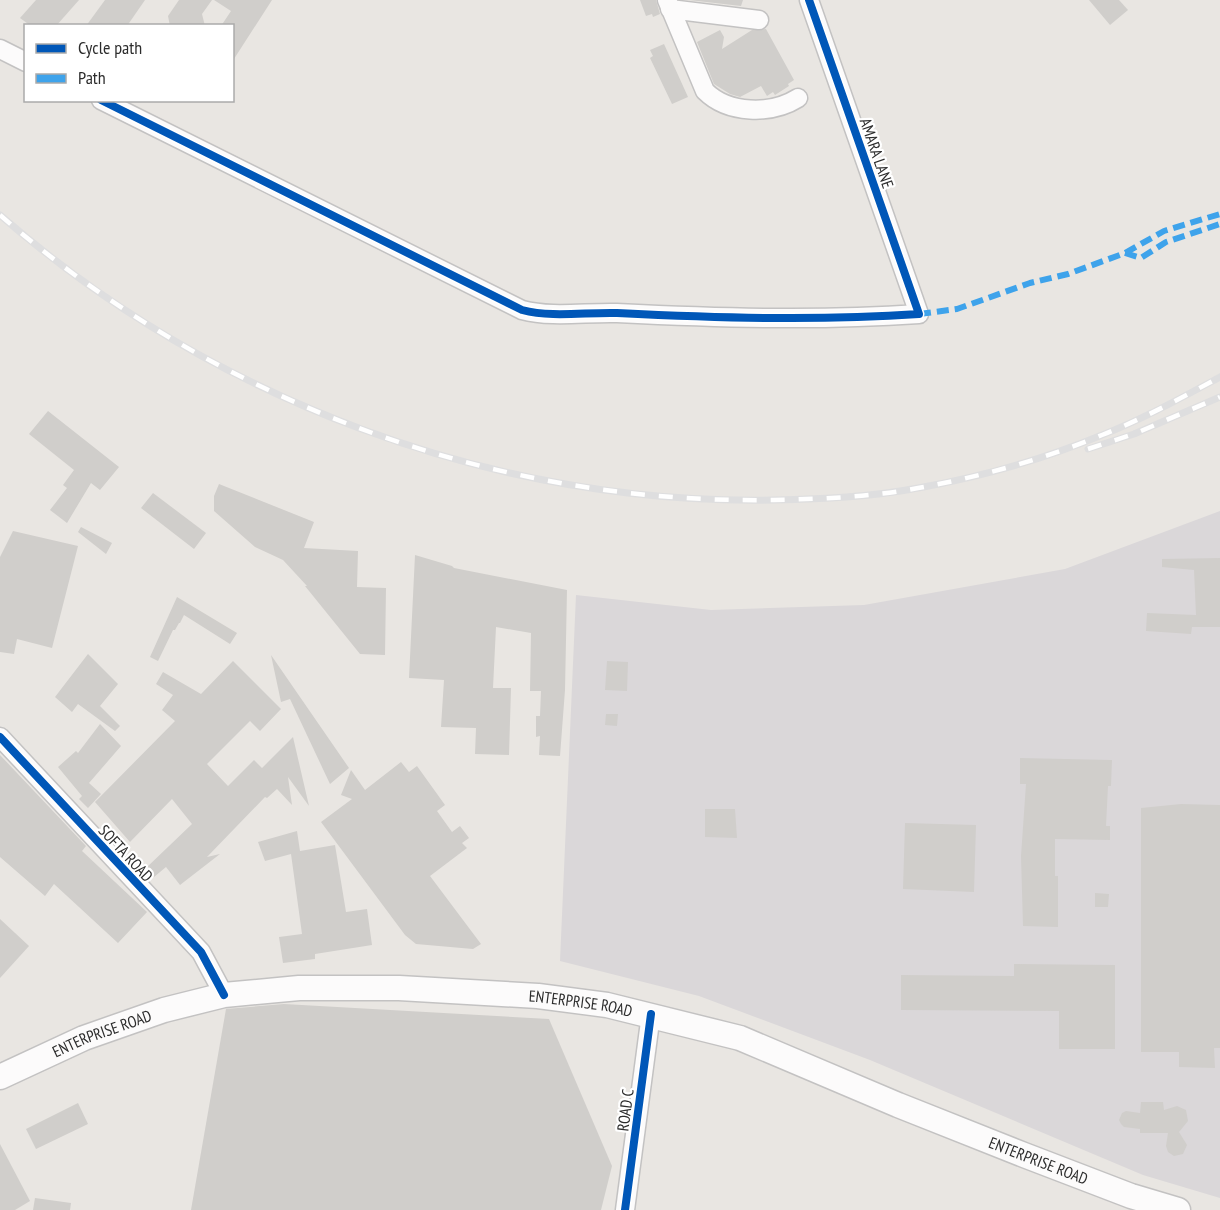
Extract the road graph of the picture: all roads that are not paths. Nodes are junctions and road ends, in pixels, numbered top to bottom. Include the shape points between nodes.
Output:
1 (809, 0) edge
2 (668, 4) edge
3 (759, 20) dead end
4 (0, 49) edge
5 (24, 61) edge
6 (798, 98) dead end
7 (105, 102) edge
8 (0, 737) edge
9 (224, 994) junction
10 (651, 1014) junction
11 (0, 1077) edge
12 (626, 1210) edge
13 (1178, 1210) edge

1 - 7 street, AMARA LANE via 919,314 785,319 538,314 522,310
2 - 3 street
2 - 6 street via 705,91 712,98 737,108 766,108
4 - 5 street
8 - 9 street, SOFTA ROAD via 201,952
9 - 10 main road, ENTERPRISE ROAD via 299,988 399,988 538,996
9 - 11 main road, ENTERPRISE ROAD via 84,1038
10 - 12 street, ROAD C
10 - 13 main road, ENTERPRISE ROAD via 740,1038 992,1142

